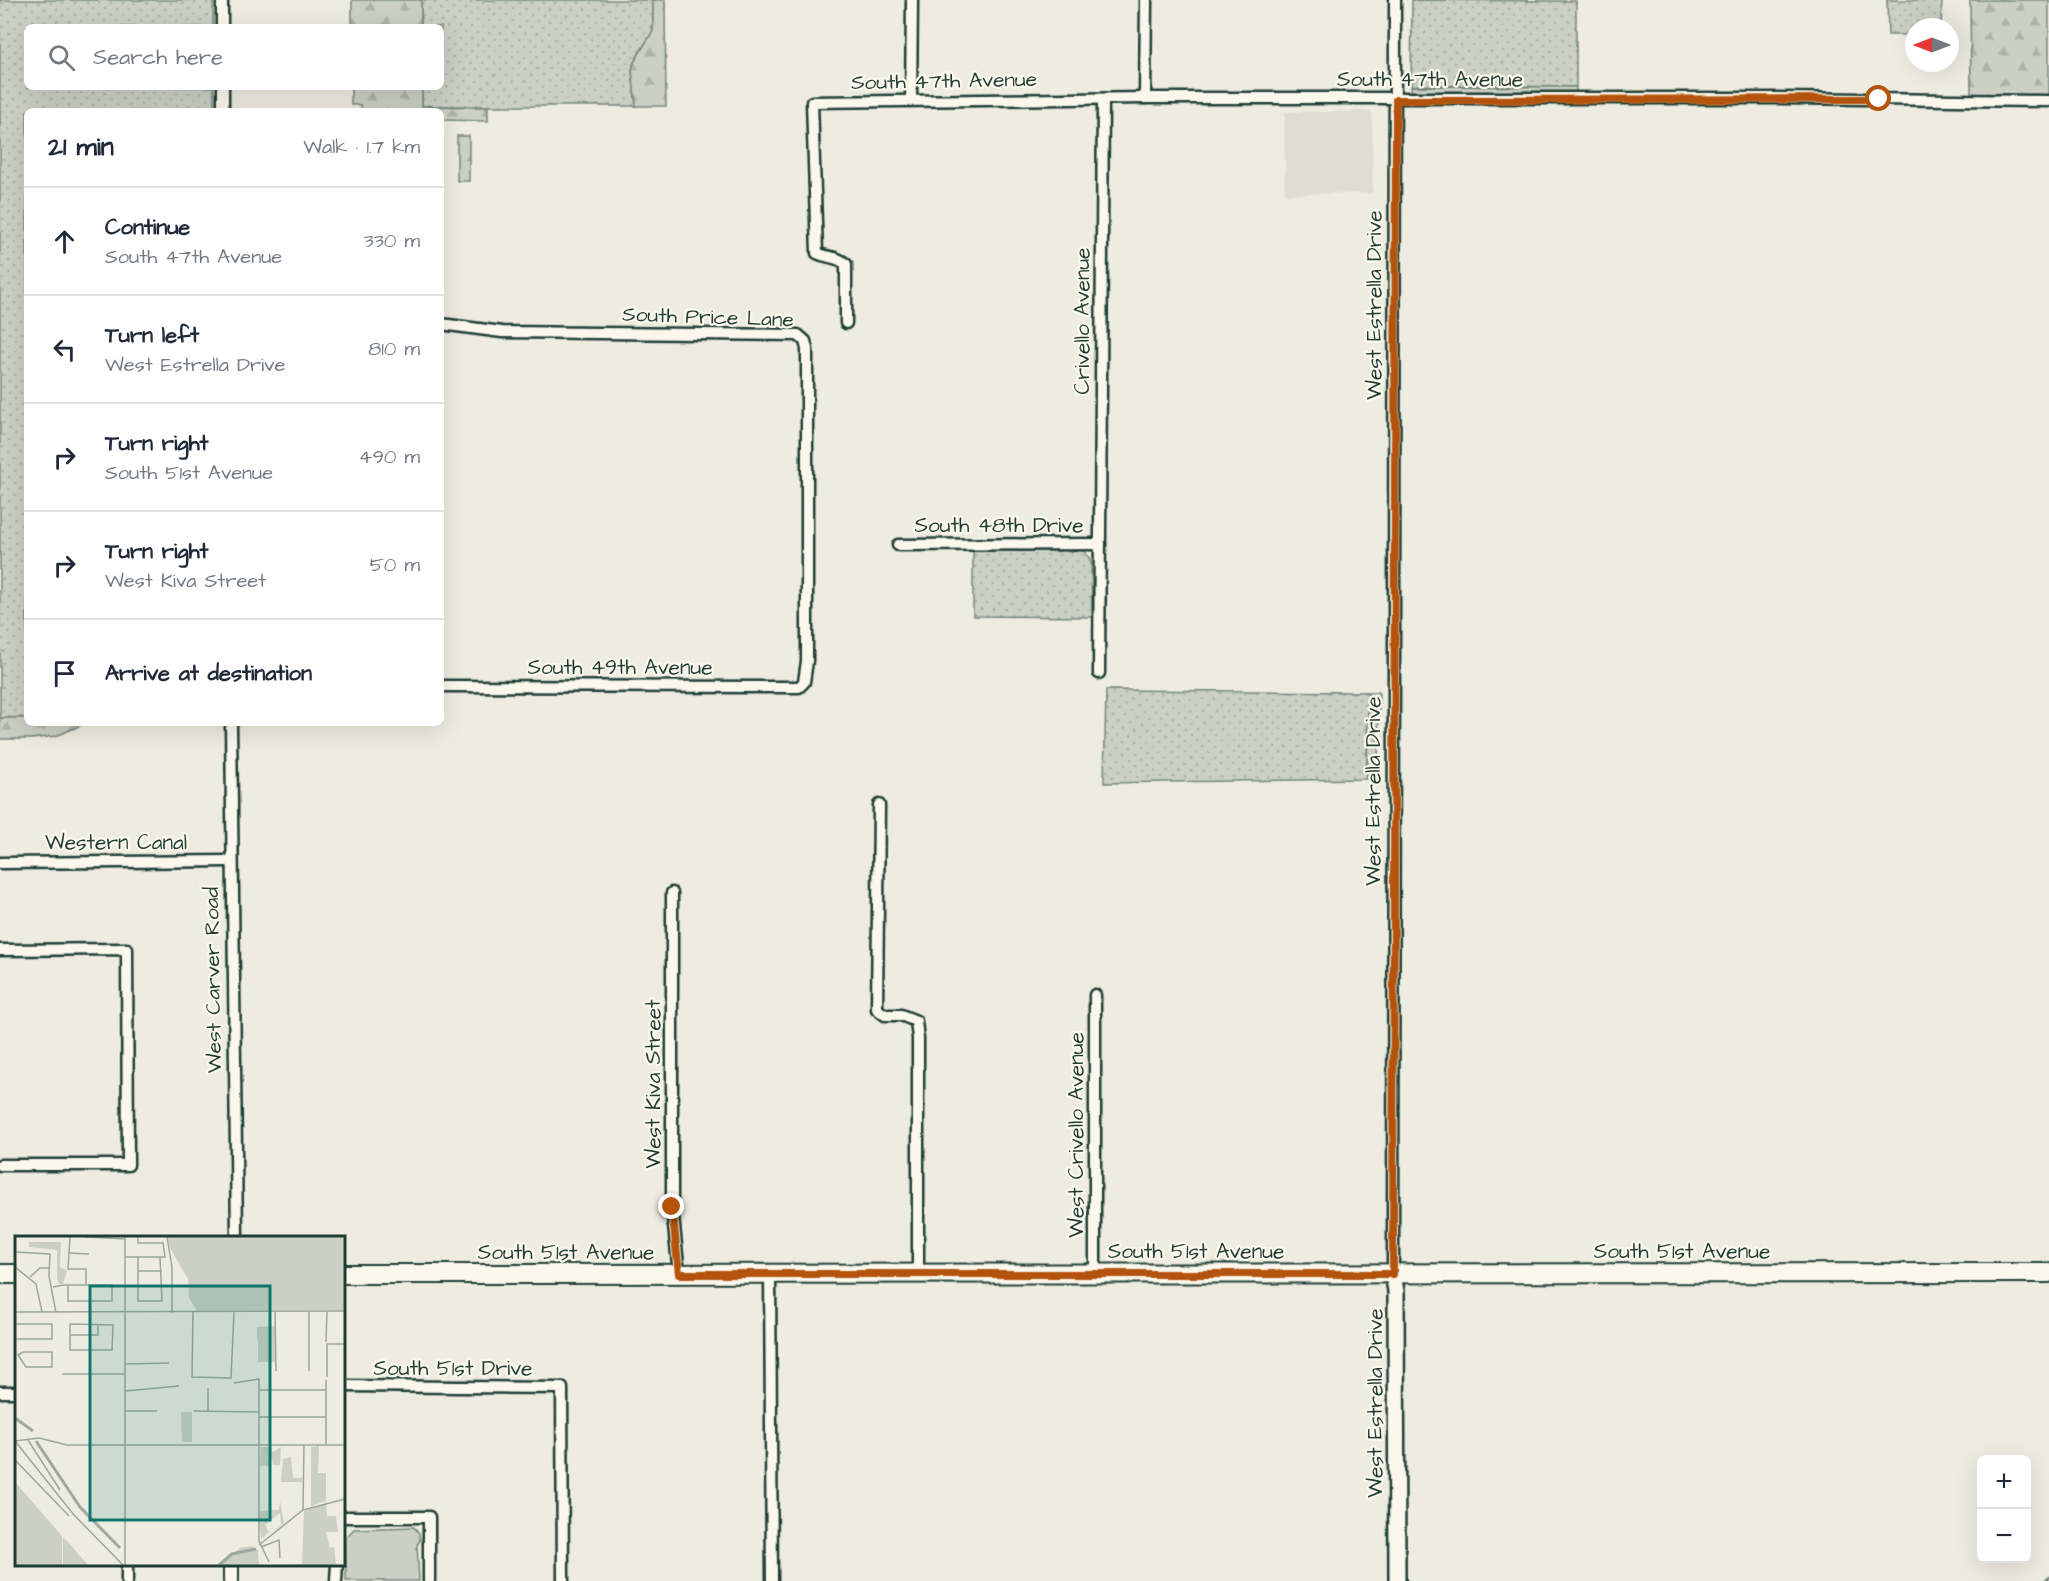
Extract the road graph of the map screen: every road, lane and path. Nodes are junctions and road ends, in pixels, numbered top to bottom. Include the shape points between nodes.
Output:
1 (222, 0) edge
2 (912, 0) edge
3 (1146, 0) edge
4 (1395, 0) edge
5 (222, 24) edge
6 (223, 90) edge
7 (1145, 98) junction
8 (1103, 99) junction
9 (911, 100) junction
10 (1396, 100) junction
11 (2049, 101) edge
12 (223, 108) edge
13 (846, 323) dead end
14 (444, 324) edge
15 (1100, 544) junction
16 (898, 545) dead end
17 (1099, 673) dead end
18 (444, 686) edge
19 (799, 687) joint
20 (231, 726) edge
21 (879, 805) dead end
22 (232, 861) junction
23 (0, 862) edge
24 (672, 893) dead end
25 (0, 950) edge
26 (1095, 995) dead end
27 (0, 1165) edge
28 (237, 1236) edge
29 (2049, 1273) edge
30 (345, 1274) edge
31 (679, 1274) junction
32 (770, 1274) junction
33 (918, 1274) junction
34 (1095, 1274) junction
35 (1393, 1274) junction
36 (345, 1386) edge
37 (345, 1517) edge
38 (128, 1566) edge
39 (337, 1566) edge
40 (127, 1581) edge
41 (336, 1581) edge
42 (429, 1581) edge
43 (563, 1581) edge
44 (772, 1581) edge
45 (1397, 1581) edge

1 - 5 street
2 - 9 street
3 - 7 street
4 - 10 street, West Estrella Drive
6 - 12 street
7 - 8 street, South 47th Avenue
7 - 10 street, South 47th Avenue
8 - 9 street, South 47th Avenue
8 - 15 street, Crivello Avenue
9 - 13 street, South 47th Avenue via 812,102 817,253 838,257 846,264
10 - 11 street, South 47th Avenue
10 - 35 street, West Estrella Drive
14 - 19 street, South Price Lane via 495,331 798,335 805,341 807,661 804,682
15 - 16 street, South 48th Drive
15 - 17 street
18 - 19 street, South 49th Avenue
20 - 22 street, West Carver Road
21 - 33 street via 878,1009 885,1015 901,1015 916,1021 918,1039
22 - 23 street, Western Canal
22 - 28 street, West Carver Road
24 - 31 street, West Kiva Street via 672,1207
25 - 27 street via 127,949 128,1165
26 - 34 street, West Crivello Avenue
29 - 35 main road, South 51st Avenue
30 - 31 main road, South 51st Avenue
31 - 32 main road, South 51st Avenue
32 - 33 main road, South 51st Avenue
32 - 44 street
33 - 34 main road, South 51st Avenue
34 - 35 main road, South 51st Avenue
35 - 45 main road, West Estrella Drive
36 - 43 street, South 51st Drive via 562,1388
37 - 42 street via 429,1517
38 - 40 street
39 - 41 street

